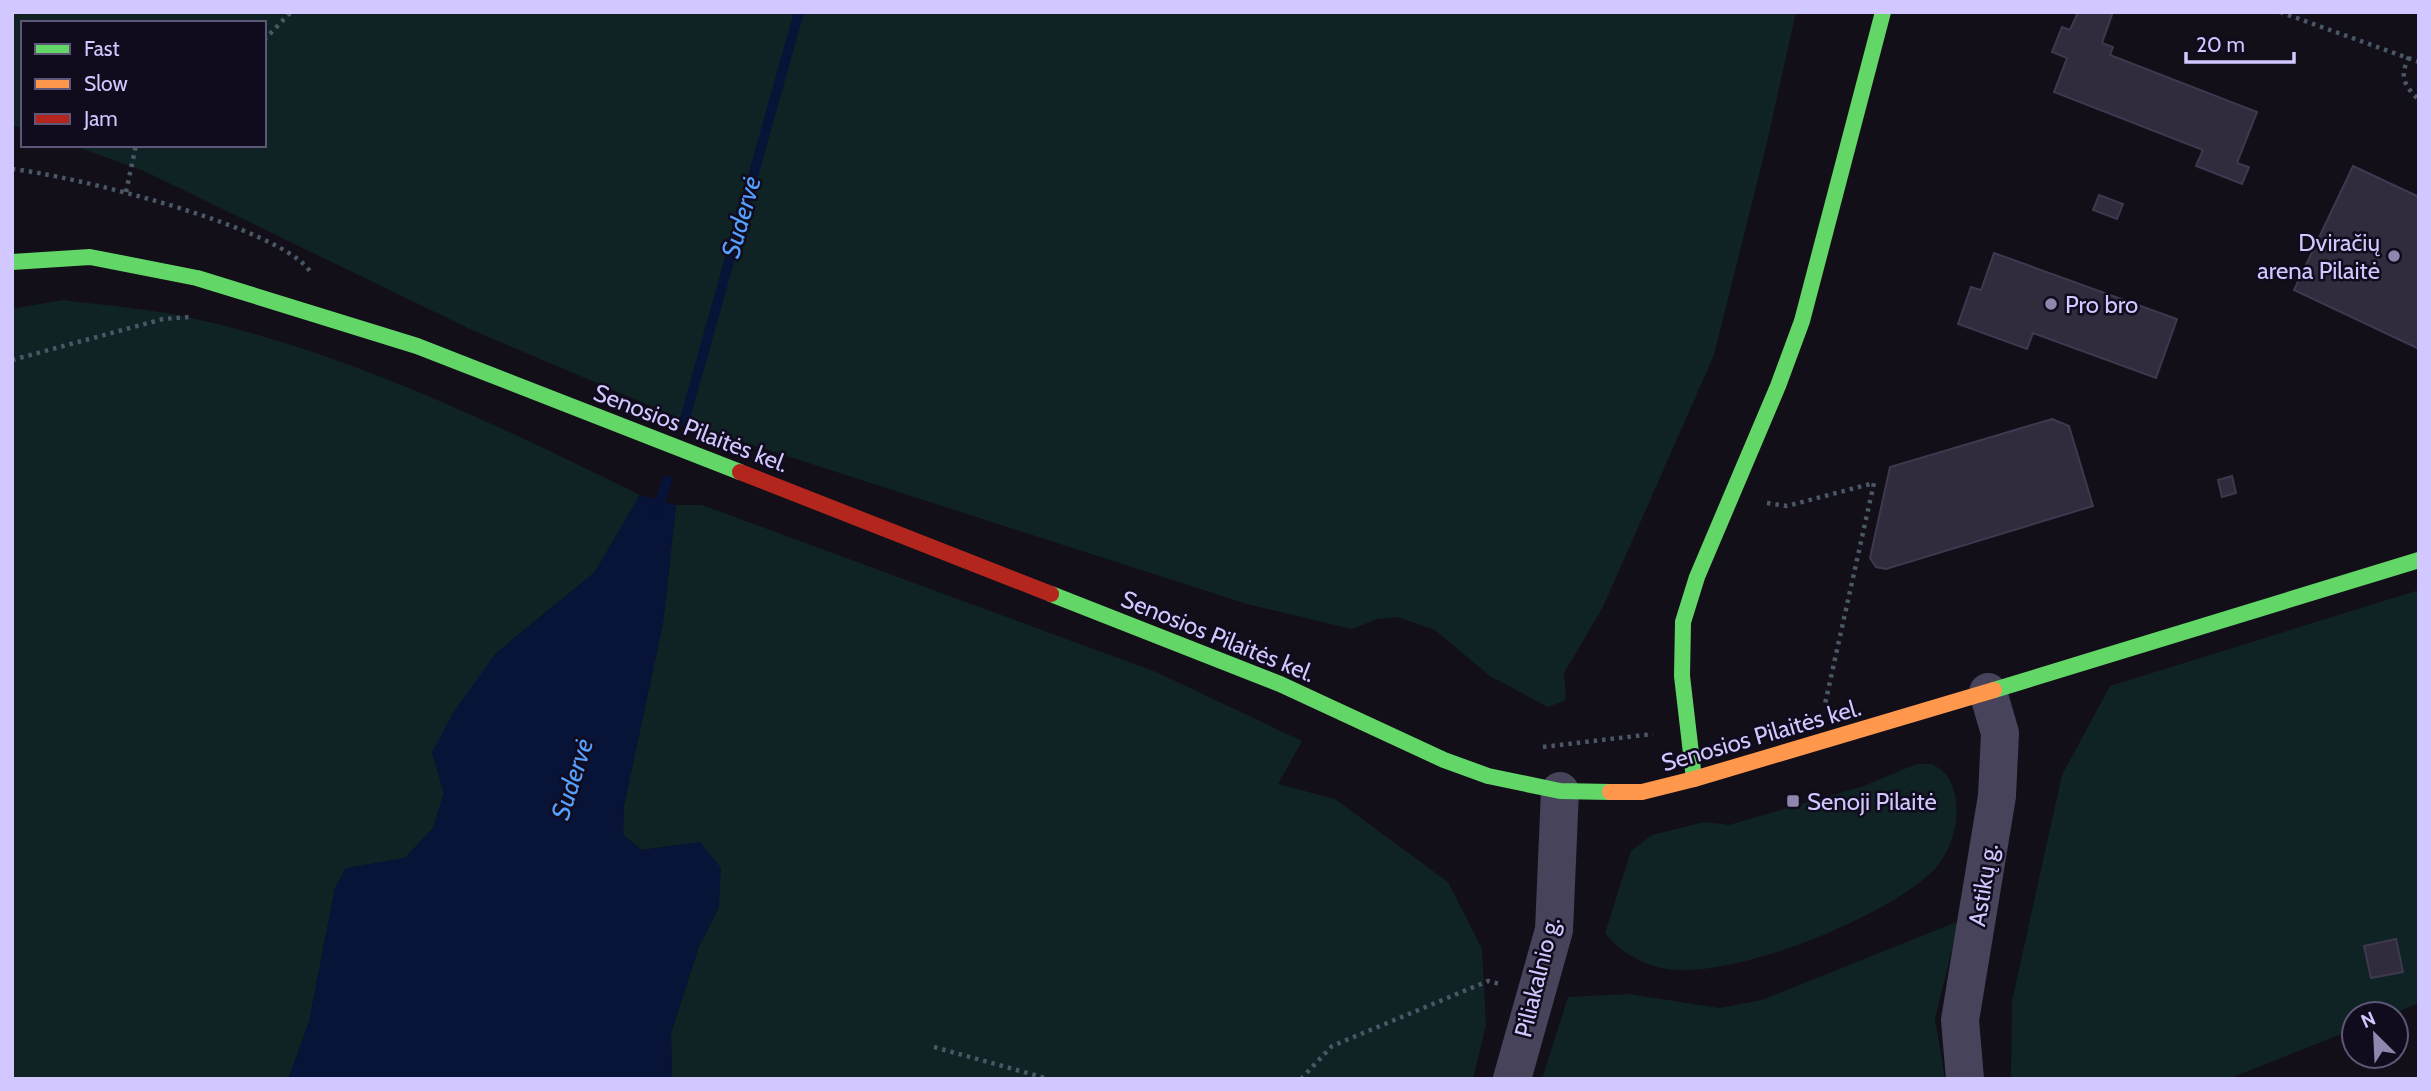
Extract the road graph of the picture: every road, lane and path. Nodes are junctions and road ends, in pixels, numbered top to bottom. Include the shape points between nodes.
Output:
1 (291, 12) edge
2 (1883, 12) edge
3 (2280, 12) edge
4 (266, 38) edge
5 (2409, 57) junction
6 (2419, 62) edge
7 (2419, 100) edge
8 (136, 147) edge
9 (12, 169) edge
10 (126, 192) junction
11 (12, 262) edge
12 (320, 314) junction
13 (197, 317) dead end
14 (12, 360) edge
15 (1762, 502) dead end
16 (2419, 560) edge
17 (1988, 692) junction
18 (1823, 716) dead end
19 (1694, 779) junction
20 (1560, 791) junction
21 (1536, 990) junction
22 (934, 1047) dead end
23 (1031, 1073) junction
24 (1025, 1079) edge
25 (1049, 1079) edge
26 (1301, 1079) edge
27 (1512, 1079) edge
28 (1965, 1079) edge

1 - 4 path
2 - 19 street via 1802,321 1697,577 1683,622 1682,676
3 - 5 path
5 - 6 path
5 - 7 path via 2403,81
8 - 10 path
9 - 10 path
10 - 12 path via 262,238 306,264 318,285
11 - 12 street, Senosios Pilaitės kel. via 90,257 197,278
12 - 20 street, Senosios Pilaitės kel. via 417,346 1168,639 1280,684 1444,760 1488,776
13 - 14 path via 163,319
15 - 18 path via 1787,506 1874,483
16 - 17 street, Senosios Pilaitės kel.
17 - 19 street, Senosios Pilaitės kel.
17 - 28 street, Astikų g. via 2000,733 1997,796 1960,1020
19 - 20 street, Senosios Pilaitės kel. via 1642,792
20 - 21 street, Piliakalnio g. via 1554,930
21 - 26 path via 1488,981 1332,1046
21 - 27 street, Piliakalnio g.
22 - 23 path
23 - 24 path
23 - 25 path

